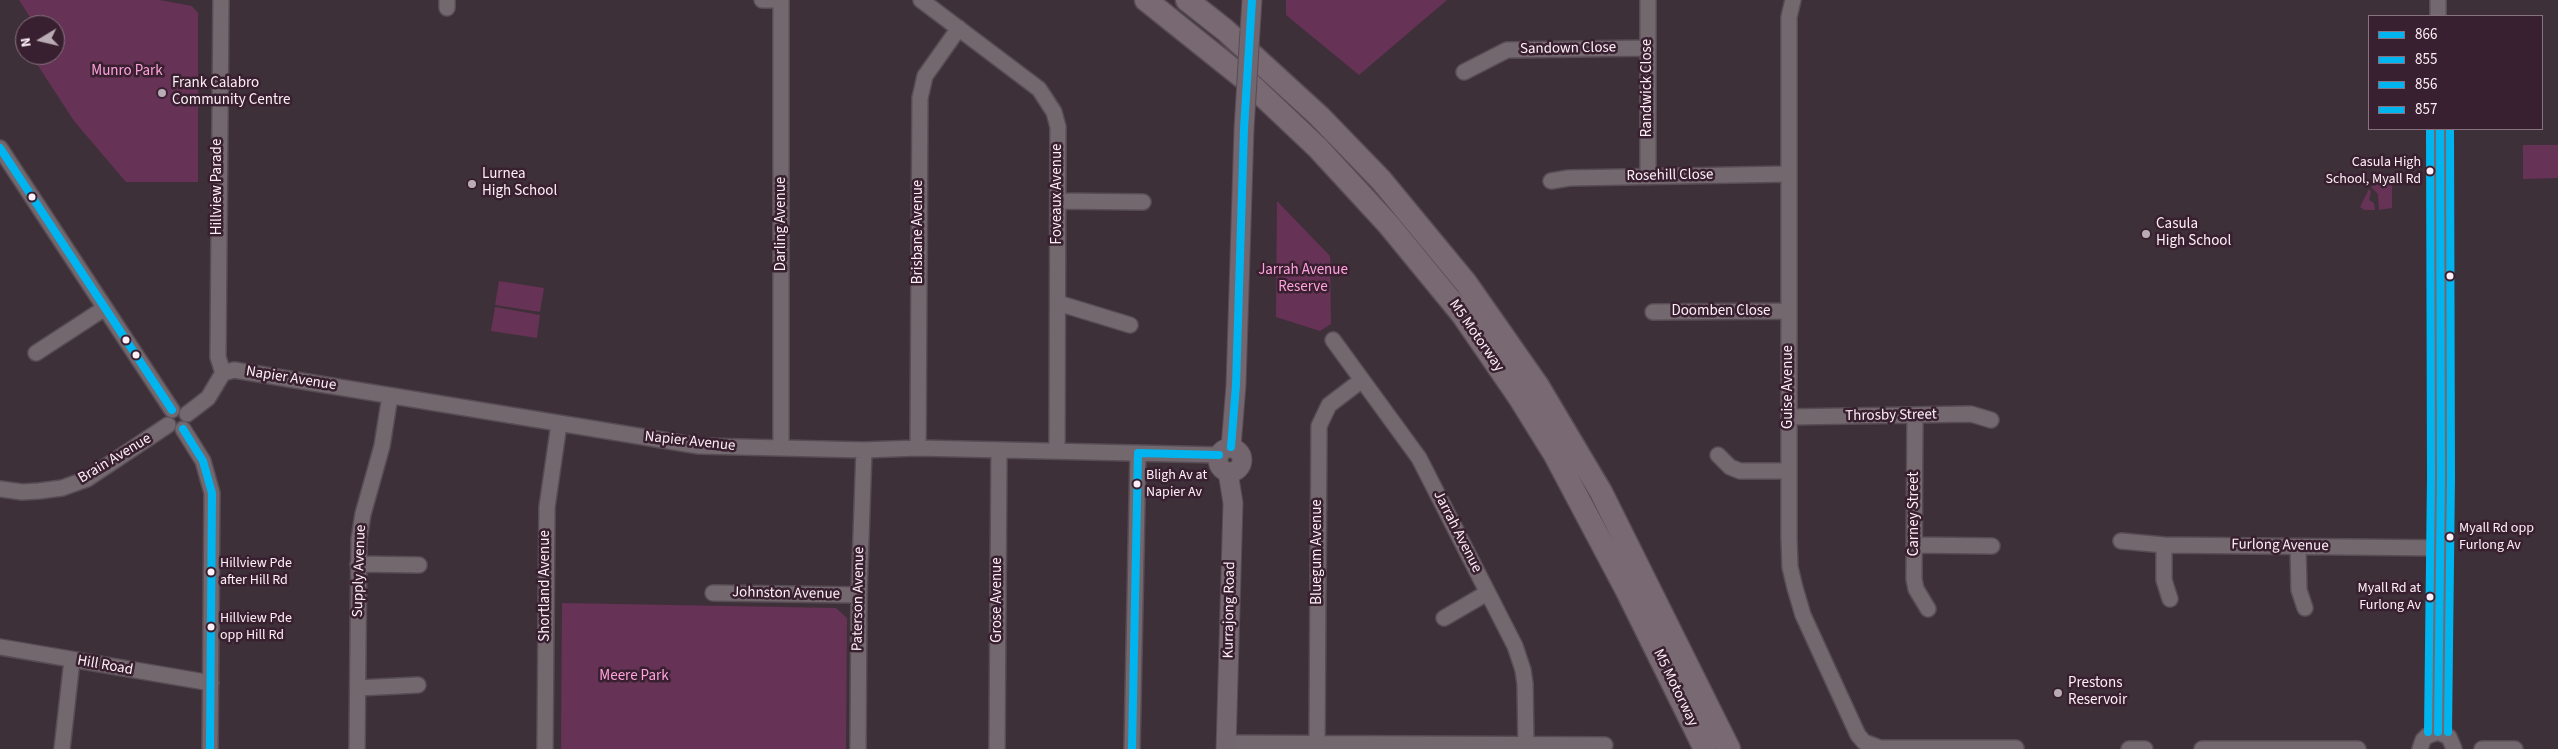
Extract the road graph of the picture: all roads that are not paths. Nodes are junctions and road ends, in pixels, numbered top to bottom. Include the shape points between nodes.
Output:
1 (221, 0) edge
2 (762, 0) edge
3 (781, 0) edge
4 (921, 0) edge
5 (1146, 0) edge
6 (1187, 0) edge
7 (1252, 0) edge
8 (1648, 0) edge
9 (1793, 0) edge
10 (2438, 0) edge
11 (2438, 15) edge
12 (959, 28) junction
13 (1648, 48) junction
14 (1464, 72) dead end
15 (2440, 130) edge
16 (2, 156) edge
17 (1789, 174) junction
18 (1648, 177) junction
19 (1551, 181) dead end
20 (1058, 201) junction
21 (1143, 202) dead end
22 (1058, 303) junction
23 (105, 308) junction
24 (1789, 311) junction
25 (1653, 312) dead end
26 (1130, 325) dead end
27 (1333, 340) dead end
28 (36, 352) dead end
29 (223, 373) junction
30 (1362, 380) junction
31 (390, 396) junction
32 (172, 410) junction
33 (1915, 416) junction
34 (1789, 417) junction
35 (1991, 420) dead end
36 (186, 422) junction
37 (559, 424) junction
38 (168, 425) junction
39 (780, 448) junction
40 (918, 448) junction
41 (864, 450) junction
42 (999, 450) junction
43 (1057, 451) junction
44 (1138, 453) junction
45 (1718, 455) dead end
46 (1226, 458) junction
47 (1790, 470) junction
48 (0, 489) edge
49 (2121, 541) dead end
50 (2164, 545) junction
51 (1914, 546) junction
52 (1992, 546) dead end
53 (2298, 546) junction
54 (2440, 548) junction
55 (358, 564) junction
56 (419, 565) dead end
57 (713, 592) dead end
58 (1487, 593) junction
59 (859, 595) junction
60 (2170, 599) dead end
61 (2305, 608) dead end
62 (1928, 609) dead end
63 (1444, 618) dead end
64 (0, 647) edge
65 (72, 660) junction
66 (211, 683) junction
67 (418, 685) dead end
68 (358, 688) junction
69 (2438, 732) junction
70 (1317, 743) junction
71 (1526, 745) junction
72 (1605, 745) dead end
73 (1226, 746) edge
74 (2016, 748) edge
75 (2308, 748) edge
76 (62, 749) edge
77 (210, 749) edge
78 (357, 749) edge
79 (545, 749) edge
80 (858, 749) edge
81 (997, 749) edge
82 (1132, 749) edge
83 (1706, 749) edge
84 (1730, 749) edge
85 (1879, 749) edge
86 (2129, 749) edge
87 (2145, 749) edge
88 (2202, 749) edge
89 (2358, 749) edge
90 (2420, 749) edge
91 (2454, 749) edge
92 (2482, 749) edge
93 (2515, 749) edge

1 - 29 street, Hillview Parade via 218,357
2 - 3 street
3 - 39 street, Darling Avenue
4 - 12 street, Foveaux Avenue
5 - 83 highway, M5 Motorway via 1246,80 1318,148 1388,224 1462,314 1555,455
6 - 84 highway, M5 Motorway via 1225,30 1319,116 1381,180 1466,283 1538,386 1601,492
7 - 46 main road, Kurrajong Road, bridge via 1244,129 1236,385
8 - 13 street, Randwick Close
9 - 17 street, Guise Avenue via 1789,17
10 - 11 street
12 - 20 street, Foveaux Avenue via 1039,89 1054,112 1058,127
12 - 40 street, Brisbane Avenue via 926,76 920,98
13 - 14 street, Sandown Close via 1507,50
13 - 18 street, Randwick Close
15 - 54 street
16 - 23 street
17 - 18 street, Rosehill Close
17 - 24 street, Guise Avenue
18 - 19 street, Rosehill Close
20 - 21 street
20 - 22 street, Foveaux Avenue
22 - 26 street
22 - 43 street, Foveaux Avenue
23 - 28 street
23 - 32 street
24 - 25 street, Doomben Close
24 - 34 street, Guise Avenue
27 - 30 street, Jarrah Avenue
29 - 31 street, Napier Avenue via 234,370
29 - 36 street, Napier Avenue via 208,398
30 - 58 street, Jarrah Avenue via 1422,464
30 - 70 street, Bluegum Avenue via 1329,405 1320,426
31 - 37 street, Napier Avenue
31 - 55 street, Supply Avenue via 382,446 363,514
32 - 36 street via 182,409
32 - 38 street via 167,415
33 - 34 street, Throsby Street
33 - 35 street, Throsby Street via 1970,414
33 - 51 street, Carney Street
34 - 47 street, Guise Avenue
36 - 38 street via 173,430
36 - 66 street via 203,461 212,493
37 - 39 street, Napier Avenue via 690,445
37 - 79 street, Shortland Avenue via 547,507
38 - 48 street, Brain Avenue via 88,479 62,488 39,491
39 - 41 street, Napier Avenue
40 - 41 street, Napier Avenue
40 - 42 street, Napier Avenue
41 - 59 street, Paterson Avenue
42 - 43 street, Napier Avenue
42 - 81 street, Grose Avenue
43 - 44 street, Napier Avenue
44 - 46 street, Napier Avenue
44 - 82 street
45 - 47 street via 1730,467 1740,470
46 - 73 main road, Kurrajong Road via 1233,503
47 - 85 street, Guise Avenue via 1790,567 1803,615 1858,735 1871,747
49 - 50 street, Furlong Avenue
50 - 53 street, Furlong Avenue
50 - 60 street via 2164,580
51 - 52 street
51 - 62 street, Carney Street via 1916,589
53 - 54 street, Furlong Avenue
53 - 61 street via 2299,590
54 - 69 street
55 - 56 street
55 - 68 street, Supply Avenue
57 - 59 street, Johnston Avenue
58 - 63 street
58 - 71 street, Jarrah Avenue via 1515,646 1523,670
59 - 80 street, Paterson Avenue
64 - 65 street, Hill Road
65 - 66 street, Hill Road
65 - 76 street
66 - 77 street
67 - 68 street
68 - 78 street, Supply Avenue
69 - 90 street via 2427,736
69 - 91 street via 2449,737
70 - 71 street
70 - 73 street
71 - 72 street
74 - 85 street
75 - 88 street
75 - 89 street
86 - 87 street
92 - 93 street

